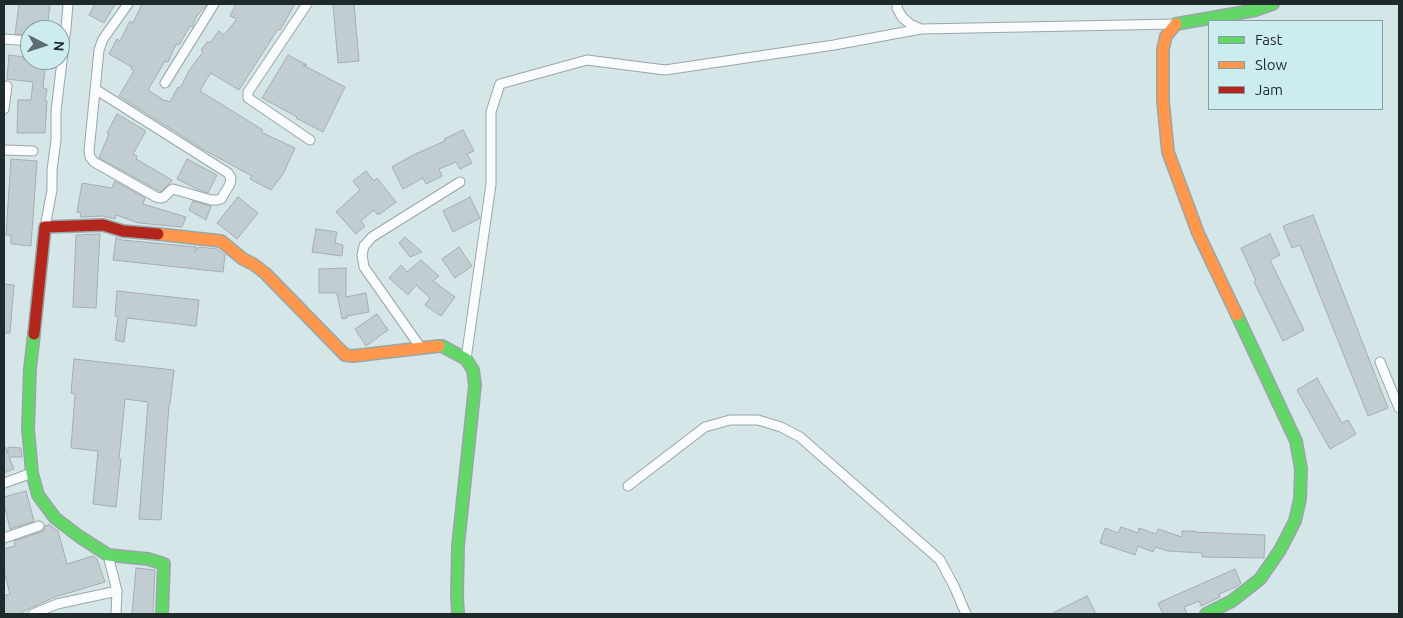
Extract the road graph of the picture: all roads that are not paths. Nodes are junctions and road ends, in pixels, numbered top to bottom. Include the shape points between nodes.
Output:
1 (68, 4) edge
2 (128, 4) edge
3 (214, 4) edge
4 (307, 4) edge
5 (897, 4) edge
6 (1273, 4) edge
7 (1175, 24) junction
8 (922, 28) junction
9 (4, 39) edge
10 (20, 40) edge
11 (165, 83) dead end
12 (7, 86) dead end
13 (95, 89) junction
14 (4, 109) edge
15 (310, 140) dead end
16 (4, 150) edge
17 (33, 151) dead end
18 (460, 182) dead end
19 (45, 227) junction
20 (421, 348) junction
21 (466, 359) junction
22 (1380, 362) dead end
23 (1399, 408) edge
24 (32, 473) junction
25 (4, 483) edge
26 (628, 486) dead end
27 (39, 526) dead end
28 (4, 538) edge
29 (108, 555) junction
30 (116, 591) junction
31 (33, 614) edge
32 (116, 614) edge
33 (162, 614) edge
34 (458, 614) edge
35 (966, 614) edge
36 (1206, 614) edge

1 - 19 street via 56,111 52,190
2 - 13 street via 103,39
3 - 11 street
4 - 15 street via 248,92 248,98
5 - 8 street via 910,24
6 - 7 street
7 - 8 street
7 - 36 street via 1166,36 1163,56 1168,152 1198,233 1296,440 1301,469 1295,521 1280,550 1260,579 1232,601
8 - 21 street via 834,45 665,70 587,60 500,84 491,112 491,184
9 - 10 street
12 - 14 street
13 - 13 street via 228,173 230,184 221,199 211,200 173,189 164,197 156,197 94,162 89,151
16 - 17 street
18 - 20 street via 372,237 364,246 364,266
19 - 20 street via 103,225 123,231 221,241 265,273 345,355
19 - 24 street via 30,369 28,429
20 - 21 street via 442,346
21 - 34 street via 473,370 475,385 458,546
22 - 23 street
24 - 25 street
24 - 29 street via 38,496 55,518
26 - 35 street via 705,427 730,420 758,420 781,427 800,437 940,560
27 - 28 street
29 - 30 street
29 - 33 street via 164,564
30 - 31 street via 57,604
30 - 32 street

